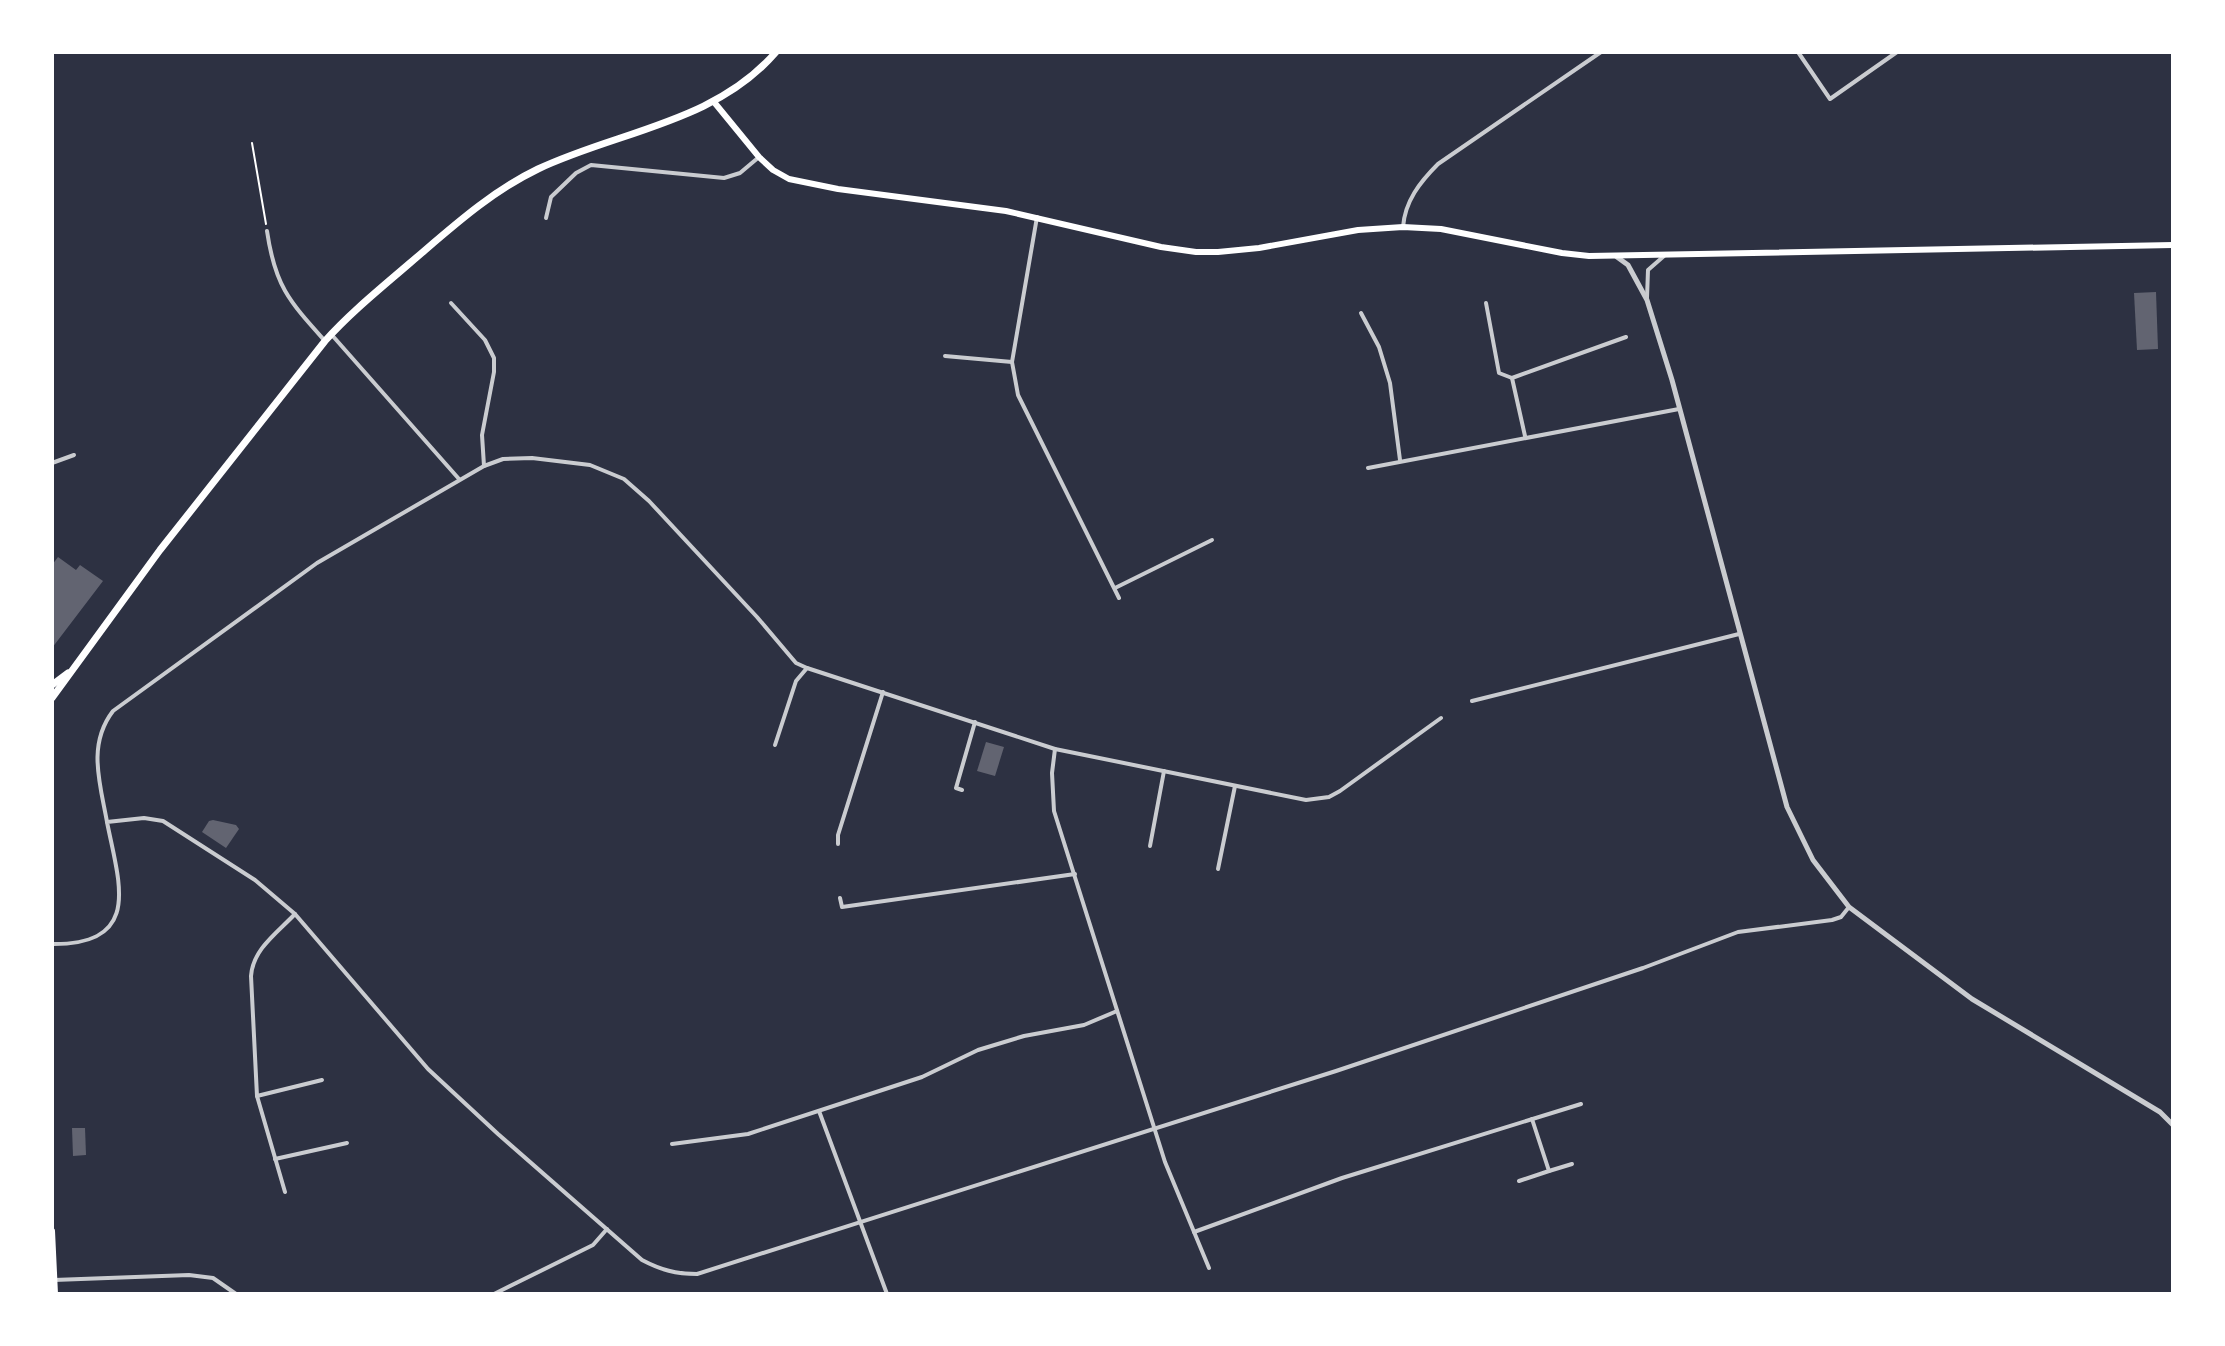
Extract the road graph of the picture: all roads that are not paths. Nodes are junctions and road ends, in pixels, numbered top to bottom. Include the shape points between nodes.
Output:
1 (776, 52) edge
2 (1601, 52) edge
3 (1798, 52) edge
4 (1897, 52) edge
5 (714, 102) junction
6 (759, 157) junction
7 (1037, 217) junction
8 (546, 218) dead end
9 (1403, 227) junction
10 (267, 231) road end
11 (2173, 245) edge
12 (1616, 256) junction
13 (1664, 256) junction
14 (1647, 300) junction
15 (451, 303) dead end
16 (1486, 303) dead end
17 (1361, 313) dead end
18 (331, 334) junction
19 (1626, 337) dead end
20 (325, 341) junction
21 (945, 356) dead end
22 (1012, 362) junction
23 (1512, 378) junction
24 (1679, 409) junction
25 (1525, 436) junction
26 (74, 455) dead end
27 (1400, 461) junction
28 (52, 463) edge
29 (484, 466) junction
30 (1368, 468) dead end
31 (460, 479) junction
32 (1212, 540) dead end
33 (1115, 588) junction
34 (1119, 598) dead end
35 (1739, 634) junction
36 (807, 668) junction
37 (69, 672) junction
38 (52, 685) edge
39 (883, 692) junction
40 (52, 698) edge
41 (1472, 701) dead end
42 (1441, 718) dead end
43 (975, 722) junction
44 (775, 745) dead end
45 (1055, 749) junction
46 (1164, 771) junction
47 (1235, 786) junction
48 (962, 790) dead end
49 (107, 822) junction
50 (838, 844) dead end
51 (1150, 846) dead end
52 (1218, 869) dead end
53 (1075, 874) junction
54 (840, 898) dead end
55 (1849, 907) junction
56 (295, 914) junction
57 (52, 944) edge
58 (1117, 1011) junction
59 (322, 1080) dead end
60 (257, 1096) junction
61 (1581, 1104) dead end
62 (819, 1111) junction
63 (1532, 1119) junction
64 (2173, 1125) edge
65 (1155, 1129) junction
66 (347, 1143) dead end
67 (672, 1144) dead end
68 (275, 1159) junction
69 (1572, 1164) dead end
70 (1549, 1171) junction
71 (1519, 1181) dead end
72 (285, 1192) dead end
73 (858, 1221) junction
74 (607, 1229) junction
75 (52, 1231) edge
76 (1194, 1232) junction
77 (1209, 1268) dead end
78 (54, 1280) junction
79 (55, 1294) edge
80 (236, 1294) edge
81 (494, 1294) edge
82 (887, 1294) edge

1 - 5 main road
2 - 9 street via 1438,164 1411,198
3 - 4 street via 1830,99
5 - 6 main road
5 - 18 main road via 672,122 577,152 513,182 434,242
6 - 7 main road via 789,179
6 - 8 street via 724,178 591,165 555,191
7 - 9 main road via 1196,252
7 - 22 street
9 - 12 main road via 1441,229 1562,253
10 - 20 street via 284,291
11 - 13 main road
12 - 13 main road
12 - 14 street via 1628,265
13 - 14 street via 1648,270
14 - 24 street
15 - 29 street via 494,358 482,435
16 - 23 street via 1499,373
17 - 27 street via 1390,383
18 - 20 main road
18 - 31 street
19 - 23 street
20 - 37 main road
21 - 22 street
22 - 33 street via 1018,395
23 - 25 street
24 - 25 street
24 - 35 street
25 - 27 street
26 - 28 street
27 - 30 street
29 - 31 street
29 - 36 street via 532,458 590,465 624,479 796,663
31 - 49 street via 317,563 113,711 97,745
32 - 33 street
33 - 34 street
35 - 41 street
35 - 55 street via 1787,807 1813,860
36 - 39 street
36 - 44 street via 796,681
37 - 38 main road
37 - 40 main road
39 - 43 street
39 - 50 street
42 - 47 street via 1329,797 1297,799
43 - 45 street
43 - 48 street via 956,788
45 - 46 street
45 - 53 street via 1054,811
46 - 47 street
46 - 51 street
47 - 52 street
49 - 56 street via 163,821 255,880
49 - 57 street via 119,886 115,918 97,937
53 - 54 street via 842,907
53 - 58 street
55 - 64 street via 1972,999 2160,1112
55 - 65 street via 1832,920 1738,932
56 - 60 street via 252,962
56 - 74 street via 428,1069
58 - 62 street via 1084,1025 978,1050 922,1077
58 - 65 street
59 - 60 street
60 - 68 street
61 - 63 street
62 - 67 street via 748,1134
62 - 73 street
63 - 70 street
63 - 76 street via 1342,1178
65 - 73 street
65 - 76 street
66 - 68 street
68 - 72 street
69 - 70 street
70 - 71 street
73 - 74 street via 697,1274 661,1270
73 - 82 street
74 - 81 street via 593,1245
75 - 78 main road
76 - 77 street
78 - 79 main road
78 - 80 street via 189,1275 213,1278

